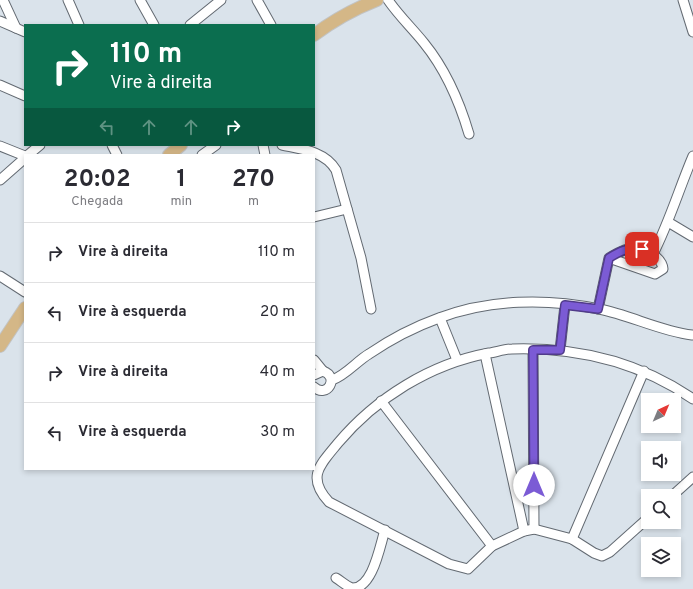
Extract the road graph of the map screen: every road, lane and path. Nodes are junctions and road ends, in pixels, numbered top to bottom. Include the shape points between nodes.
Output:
1 (3, 0) edge
2 (68, 0) edge
3 (140, 0) edge
4 (221, 0) edge
5 (257, 0) edge
6 (377, 0) edge
7 (388, 0) edge
8 (683, 0) edge
9 (356, 4) edge
10 (0, 21) edge
11 (79, 24) edge
12 (153, 24) edge
13 (191, 24) edge
14 (270, 24) edge
15 (16, 28) junction
16 (24, 32) edge
17 (693, 32) edge
18 (315, 33) edge
19 (0, 85) edge
20 (24, 96) edge
21 (469, 134) dead end
22 (0, 146) edge
23 (39, 146) edge
24 (179, 146) edge
25 (286, 146) edge
26 (216, 149) edge
27 (29, 154) edge
28 (170, 154) edge
29 (204, 154) edge
30 (693, 156) edge
31 (24, 157) edge
32 (24, 158) edge
33 (0, 180) edge
34 (347, 209) junction
35 (315, 217) edge
36 (668, 222) junction
37 (693, 237) edge
38 (653, 254) junction
39 (609, 258) junction
40 (0, 276) edge
41 (24, 291) edge
42 (565, 305) junction
43 (371, 309) dead end
44 (598, 309) junction
45 (24, 310) edge
46 (440, 318) junction
47 (692, 335) edge
48 (0, 346) edge
49 (533, 350) junction
50 (560, 350) junction
51 (485, 354) junction
52 (458, 360) junction
53 (315, 361) edge
54 (323, 371) junction
55 (644, 371) junction
56 (315, 375) edge
57 (332, 380) junction
58 (315, 388) edge
59 (693, 399) edge
60 (381, 401) junction
61 (693, 478) edge
62 (680, 489) edge
63 (641, 524) edge
64 (534, 529) junction
65 (385, 530) junction
66 (524, 531) junction
67 (572, 539) junction
68 (492, 546) junction
69 (336, 578) dead end

1 - 15 street
2 - 11 street
3 - 12 street
4 - 13 street
5 - 14 street
6 - 9 main road
7 - 21 street via 423,42 444,73 461,106
8 - 17 street
9 - 18 main road
10 - 15 street
15 - 16 street
19 - 20 street
22 - 31 street
23 - 27 street
24 - 28 main road
25 - 34 street via 320,155 332,164
26 - 29 street
30 - 36 street
32 - 33 street
34 - 35 street
34 - 43 street via 361,258
36 - 37 street
36 - 38 street
38 - 39 street via 632,248
38 - 39 street via 663,267 659,273
39 - 44 street
40 - 41 street
42 - 44 street
42 - 46 street via 522,302 468,309
42 - 50 street
44 - 47 street via 676,333
45 - 48 main road
46 - 52 street
46 - 57 street via 386,342
49 - 50 street
49 - 51 street via 512,349
49 - 64 street
50 - 55 street via 607,358
51 - 52 street
51 - 66 street
52 - 60 street via 407,384
53 - 54 street
54 - 56 street
54 - 57 street via 329,374
55 - 59 street via 673,385
55 - 67 street
57 - 58 street via 325,391
60 - 65 street via 349,431 324,460 316,481 318,489 329,502
60 - 68 street
61 - 62 street
63 - 67 street via 602,556
64 - 66 street
64 - 67 street
65 - 68 street via 463,569 472,566
65 - 69 street via 365,586 352,588
66 - 68 street

